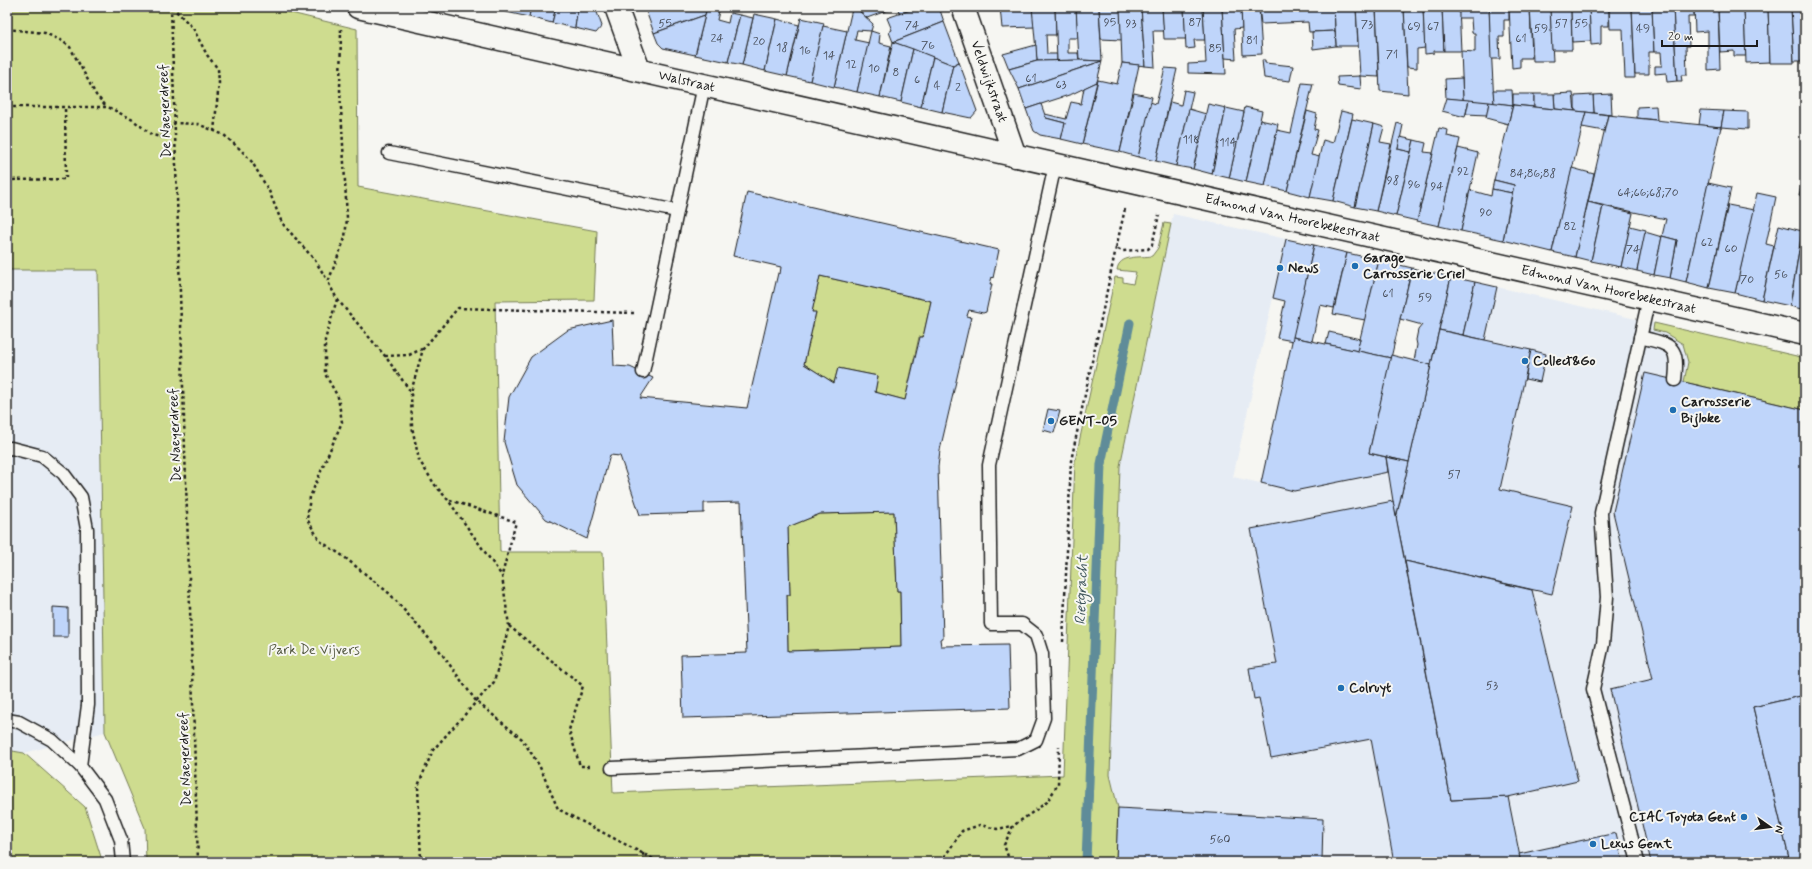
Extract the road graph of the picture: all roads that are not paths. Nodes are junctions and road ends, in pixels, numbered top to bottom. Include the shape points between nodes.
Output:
1 (358, 7) edge
2 (616, 7) edge
3 (963, 7) edge
4 (639, 70) junction
5 (704, 85) junction
6 (389, 153) dead end
7 (1014, 156) junction
8 (1055, 165) junction
9 (677, 211) junction
10 (1649, 298) junction
11 (1805, 334) edge
12 (1640, 337) junction
13 (643, 372) dead end
14 (1675, 380) dead end
15 (7, 448) edge
16 (7, 720) edge
17 (80, 766) junction
18 (612, 768) road end
19 (123, 862) edge
20 (1638, 862) edge

1 - 4 street, Walstraat
2 - 4 street
3 - 7 street, Veldwijkstraat
4 - 5 street, Walstraat
5 - 7 street, Walstraat
5 - 9 lane
6 - 9 lane
7 - 8 street, Edmond Van Hoorebekestraat
8 - 10 street, Edmond Van Hoorebekestraat
8 - 18 lane via 989,465 991,624 1022,624 1036,635 1042,654 1044,718 1036,740 1018,749
9 - 13 lane
10 - 11 street, Edmond Van Hoorebekestraat
10 - 12 lane
12 - 14 lane via 1664,344 1674,350 1677,361
12 - 20 lane via 1600,513 1607,598 1603,644 1592,689
15 - 17 lane via 42,456 63,473 81,497 87,530 88,705
16 - 17 lane via 18,722 52,740
17 - 19 lane via 105,799 121,840

